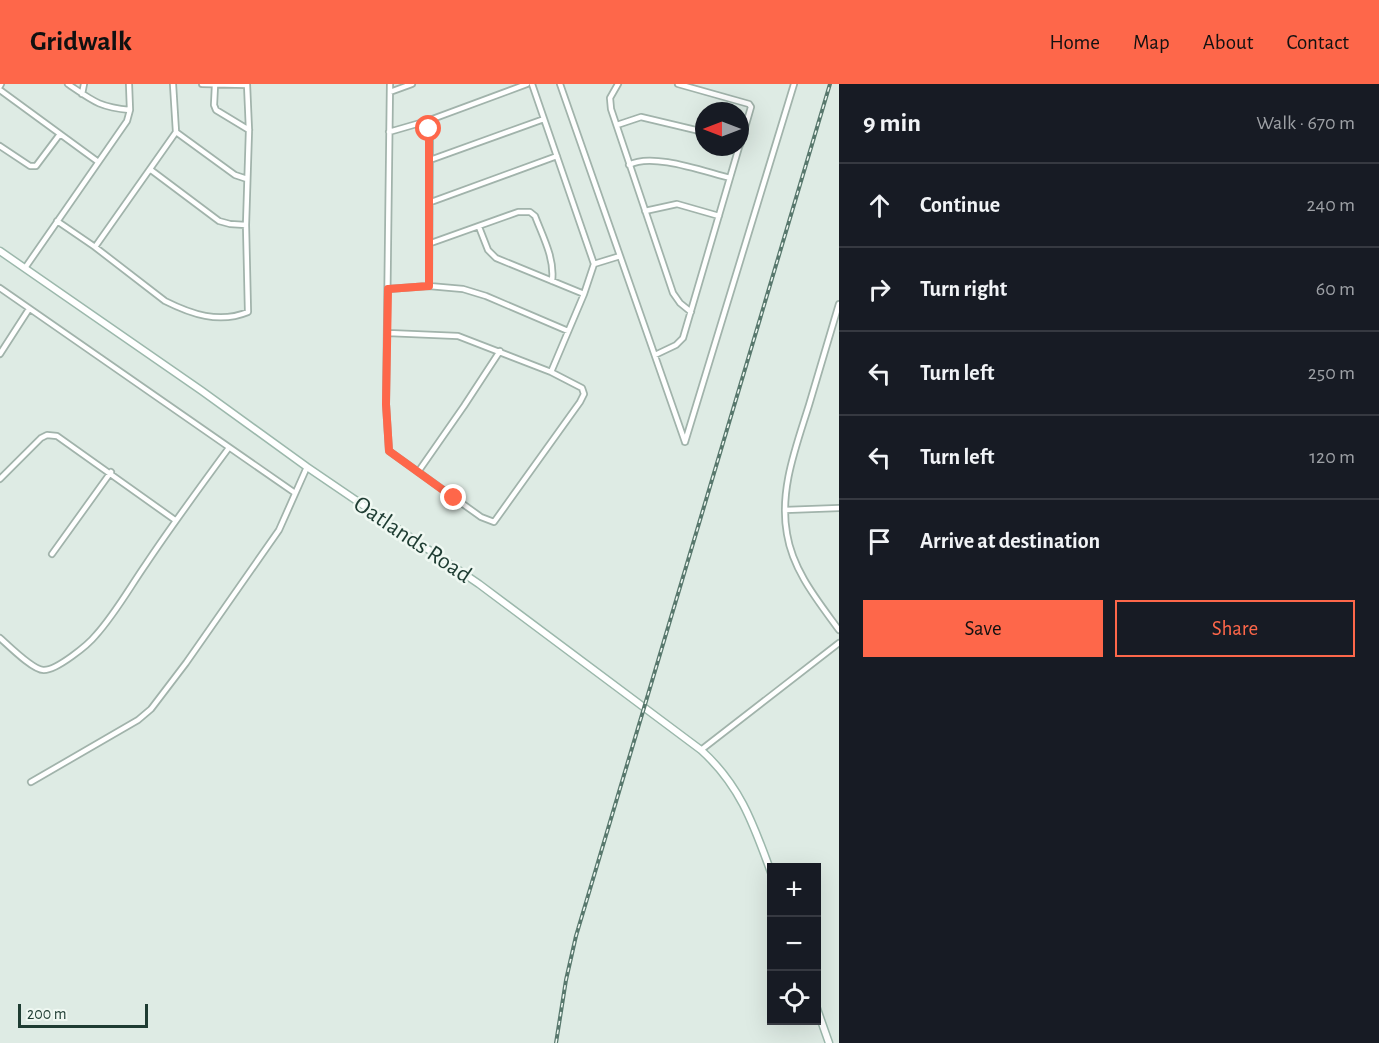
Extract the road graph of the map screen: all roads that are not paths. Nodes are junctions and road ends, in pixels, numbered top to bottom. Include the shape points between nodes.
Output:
1 (68, 84) edge
2 (84, 84) edge
3 (129, 84) edge
4 (173, 84) edge
5 (202, 84) edge
6 (247, 84) edge
7 (390, 84) edge
8 (412, 84) edge
9 (527, 84) edge
10 (532, 84) edge
11 (560, 84) edge
12 (618, 84) edge
13 (678, 84) edge
14 (711, 84) edge
15 (794, 84) edge
16 (215, 85) edge
17 (0, 87) edge
18 (390, 92) junction
19 (709, 92) junction
20 (82, 94) junction
21 (741, 102) edge
22 (130, 110) junction
23 (544, 119) junction
24 (427, 121) junction
25 (617, 125) junction
26 (249, 130) junction
27 (695, 130) edge
28 (176, 132) junction
29 (389, 132) junction
30 (60, 134) junction
31 (0, 146) edge
32 (557, 156) junction
33 (736, 156) edge
34 (430, 160) junction
35 (97, 161) junction
36 (629, 165) junction
37 (151, 170) junction
38 (730, 177) junction
39 (247, 179) junction
40 (431, 202) junction
41 (645, 211) junction
42 (719, 216) junction
43 (57, 220) junction
44 (246, 225) junction
45 (479, 227) junction
46 (431, 243) junction
47 (95, 247) junction
48 (0, 251) edge
49 (620, 256) junction
50 (594, 264) junction
51 (25, 268) junction
52 (552, 281) junction
53 (429, 286) junction
54 (0, 288) edge
55 (388, 289) junction
56 (584, 294) junction
57 (839, 304) edge
58 (29, 309) junction
59 (691, 312) junction
60 (568, 332) junction
61 (388, 333) junction
62 (500, 351) junction
63 (0, 354) edge
64 (655, 356) junction
65 (551, 372) junction
66 (228, 449) junction
67 (307, 466) junction
68 (111, 472) junction
69 (418, 472) junction
70 (0, 479) edge
71 (294, 494) junction
72 (839, 508) edge
73 (785, 510) junction
74 (175, 520) junction
75 (52, 554) dead end
76 (839, 630) edge
77 (0, 638) edge
78 (839, 643) edge
79 (701, 750) junction
80 (31, 782) dead end
81 (767, 864) edge
82 (821, 1020) edge
83 (829, 1043) edge

1 - 20 street
2 - 20 street
3 - 22 street
4 - 28 street
5 - 16 street
6 - 16 street
6 - 26 street
7 - 18 street
8 - 18 street
9 - 24 street
10 - 23 street
11 - 49 street
12 - 25 street via 610,98
13 - 19 street
14 - 19 street
15 - 64 street via 685,442
16 - 26 street via 216,110
17 - 30 street
18 - 29 street
19 - 21 street
20 - 22 street via 106,107
22 - 35 street via 127,121
23 - 32 street
23 - 34 street
24 - 29 street
24 - 34 street
25 - 27 street via 648,117
25 - 36 street
26 - 39 street
28 - 37 street
28 - 39 street via 235,175
29 - 55 street
30 - 31 street via 41,162 33,166
30 - 35 street
32 - 40 street
32 - 50 street
33 - 38 street
34 - 40 street
35 - 43 street
36 - 38 street via 655,160
36 - 41 street
37 - 44 street via 219,220
37 - 47 street
38 - 42 street
39 - 44 street
40 - 46 street
41 - 42 street via 676,204
41 - 59 street via 673,293
42 - 59 street
43 - 47 street
43 - 51 street
44 - 47 street via 248,312 239,316 206,318 177,307
45 - 46 street
45 - 52 street via 488,250 496,258
45 - 52 street via 518,212 530,212 551,259
46 - 53 street
48 - 51 street, Oatlands Road
49 - 50 street
49 - 64 street
50 - 56 street
51 - 67 street, Oatlands Road
52 - 56 street
53 - 55 street
53 - 60 street via 463,289 491,298
54 - 58 street
55 - 61 street
56 - 60 street
57 - 73 street via 794,453
58 - 63 street
58 - 66 street
59 - 64 street via 680,342
60 - 65 street
61 - 62 street via 452,334
61 - 69 street via 389,451
62 - 65 street
62 - 69 street
65 - 69 street via 579,385 584,391 582,398 494,522
66 - 71 street
66 - 74 street
67 - 71 street
67 - 79 street, Oatlands Road via 479,584
68 - 70 street via 57,436 47,435
68 - 74 street
68 - 75 street
71 - 80 street via 279,530 151,709
72 - 73 street
73 - 76 street via 787,536 800,574
74 - 77 street via 100,630 66,660 38,670
78 - 79 street
79 - 81 street, Oatlands Road via 724,773 744,802
82 - 83 street

